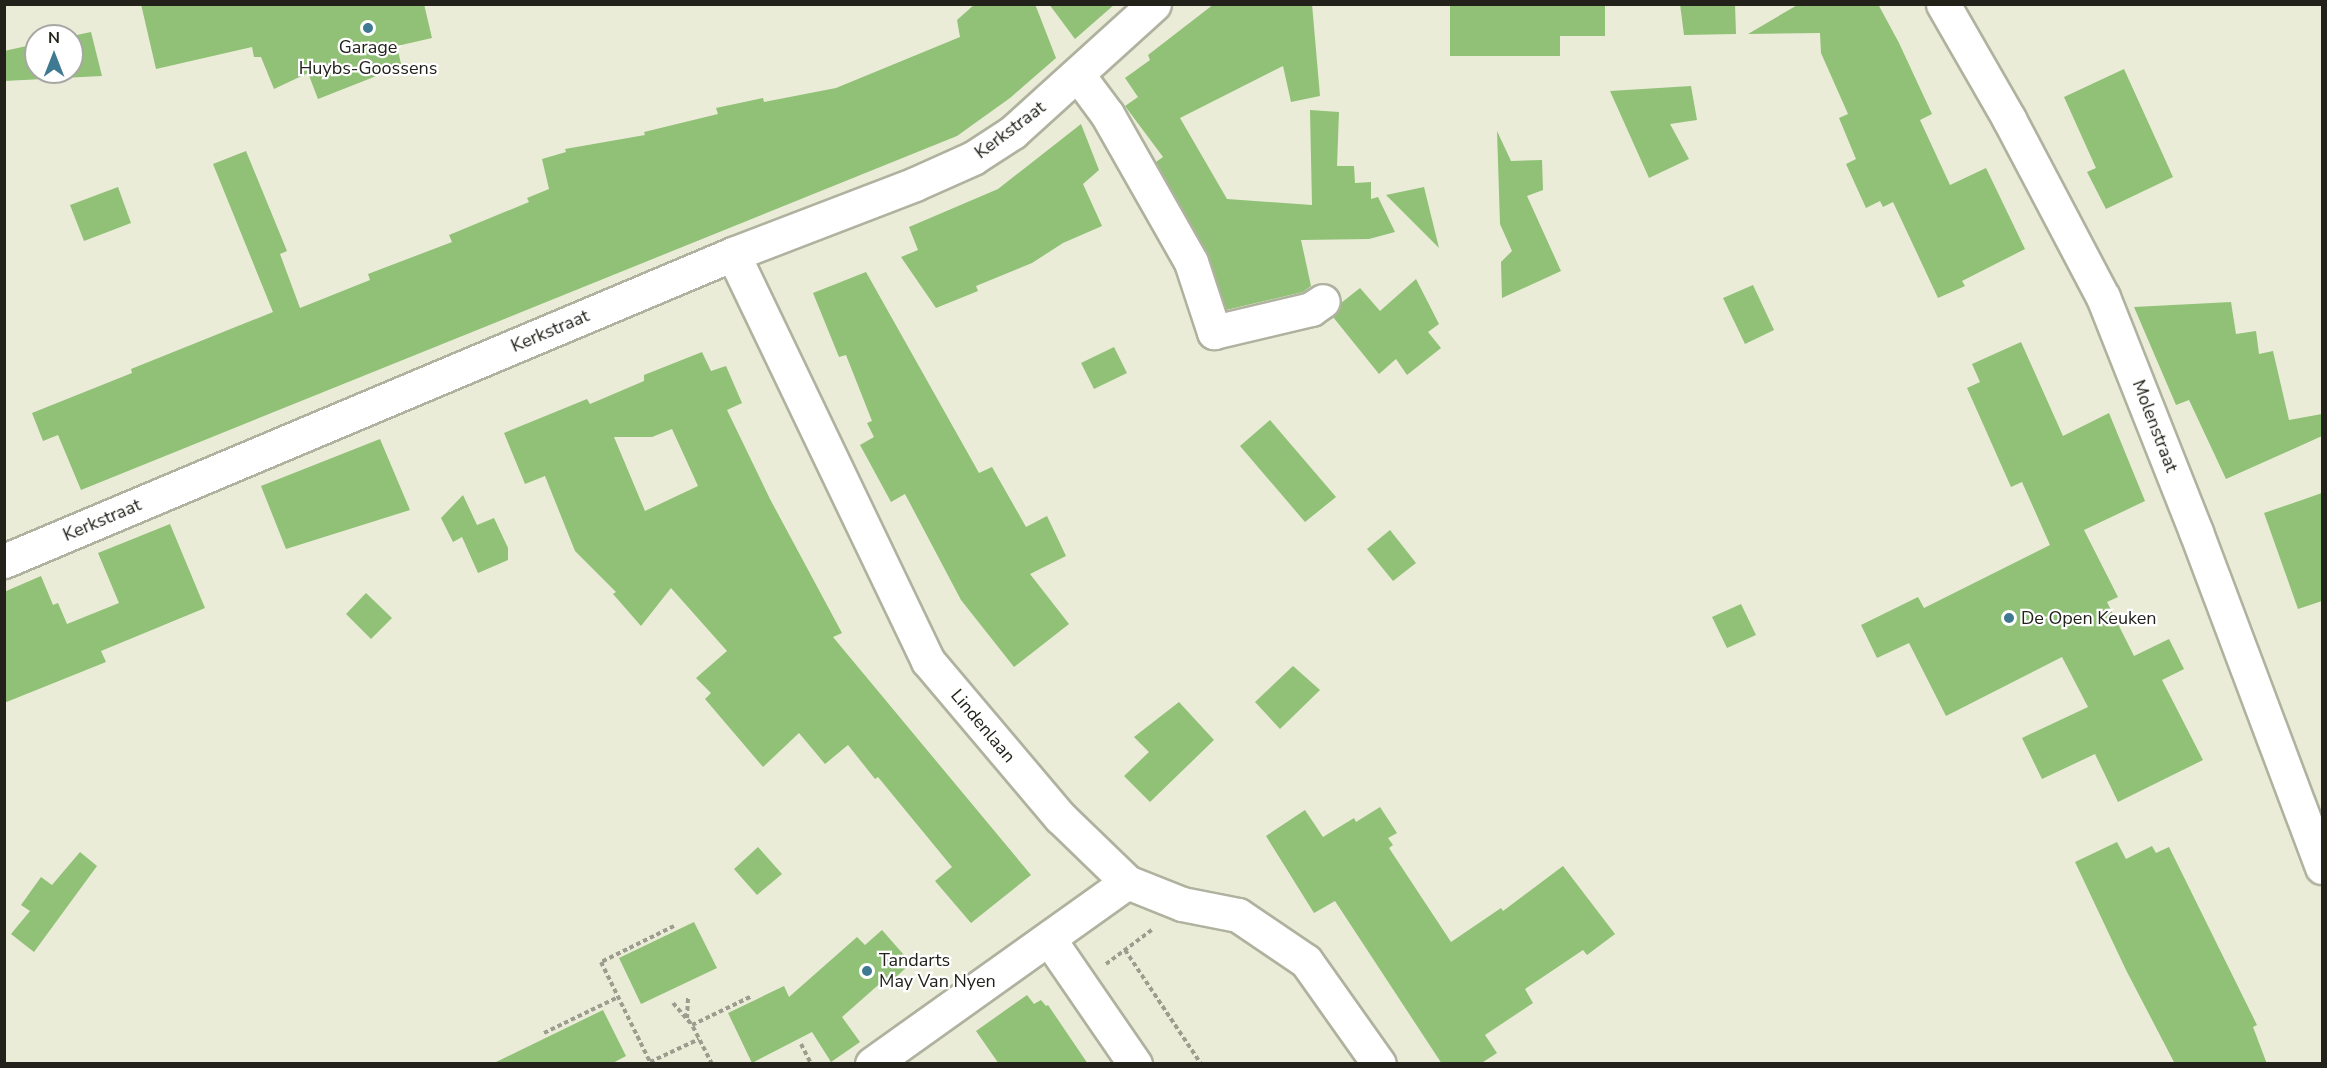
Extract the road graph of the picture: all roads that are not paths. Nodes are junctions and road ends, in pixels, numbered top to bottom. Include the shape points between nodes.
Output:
1 (1154, 4) edge
2 (1943, 4) edge
3 (1078, 75) junction
4 (733, 254) junction
5 (1323, 301) dead end
6 (4, 561) edge
7 (2319, 847) edge
8 (1127, 882) junction
9 (1049, 939) junction
10 (872, 1064) edge
11 (1135, 1064) edge
12 (1379, 1064) edge

1 - 3 street, Kerkstraat
2 - 7 street, Molenstraat via 2103,297
3 - 4 street, Kerkstraat via 1013,132 973,158
3 - 5 street via 1107,114 1191,262 1214,332 1311,309
4 - 6 street, Kerkstraat
4 - 8 street, Lindenlaan via 928,661 1060,817
8 - 9 street
8 - 12 street, Lindenlaan via 1187,905 1238,915 1306,961
9 - 10 street
9 - 11 street

